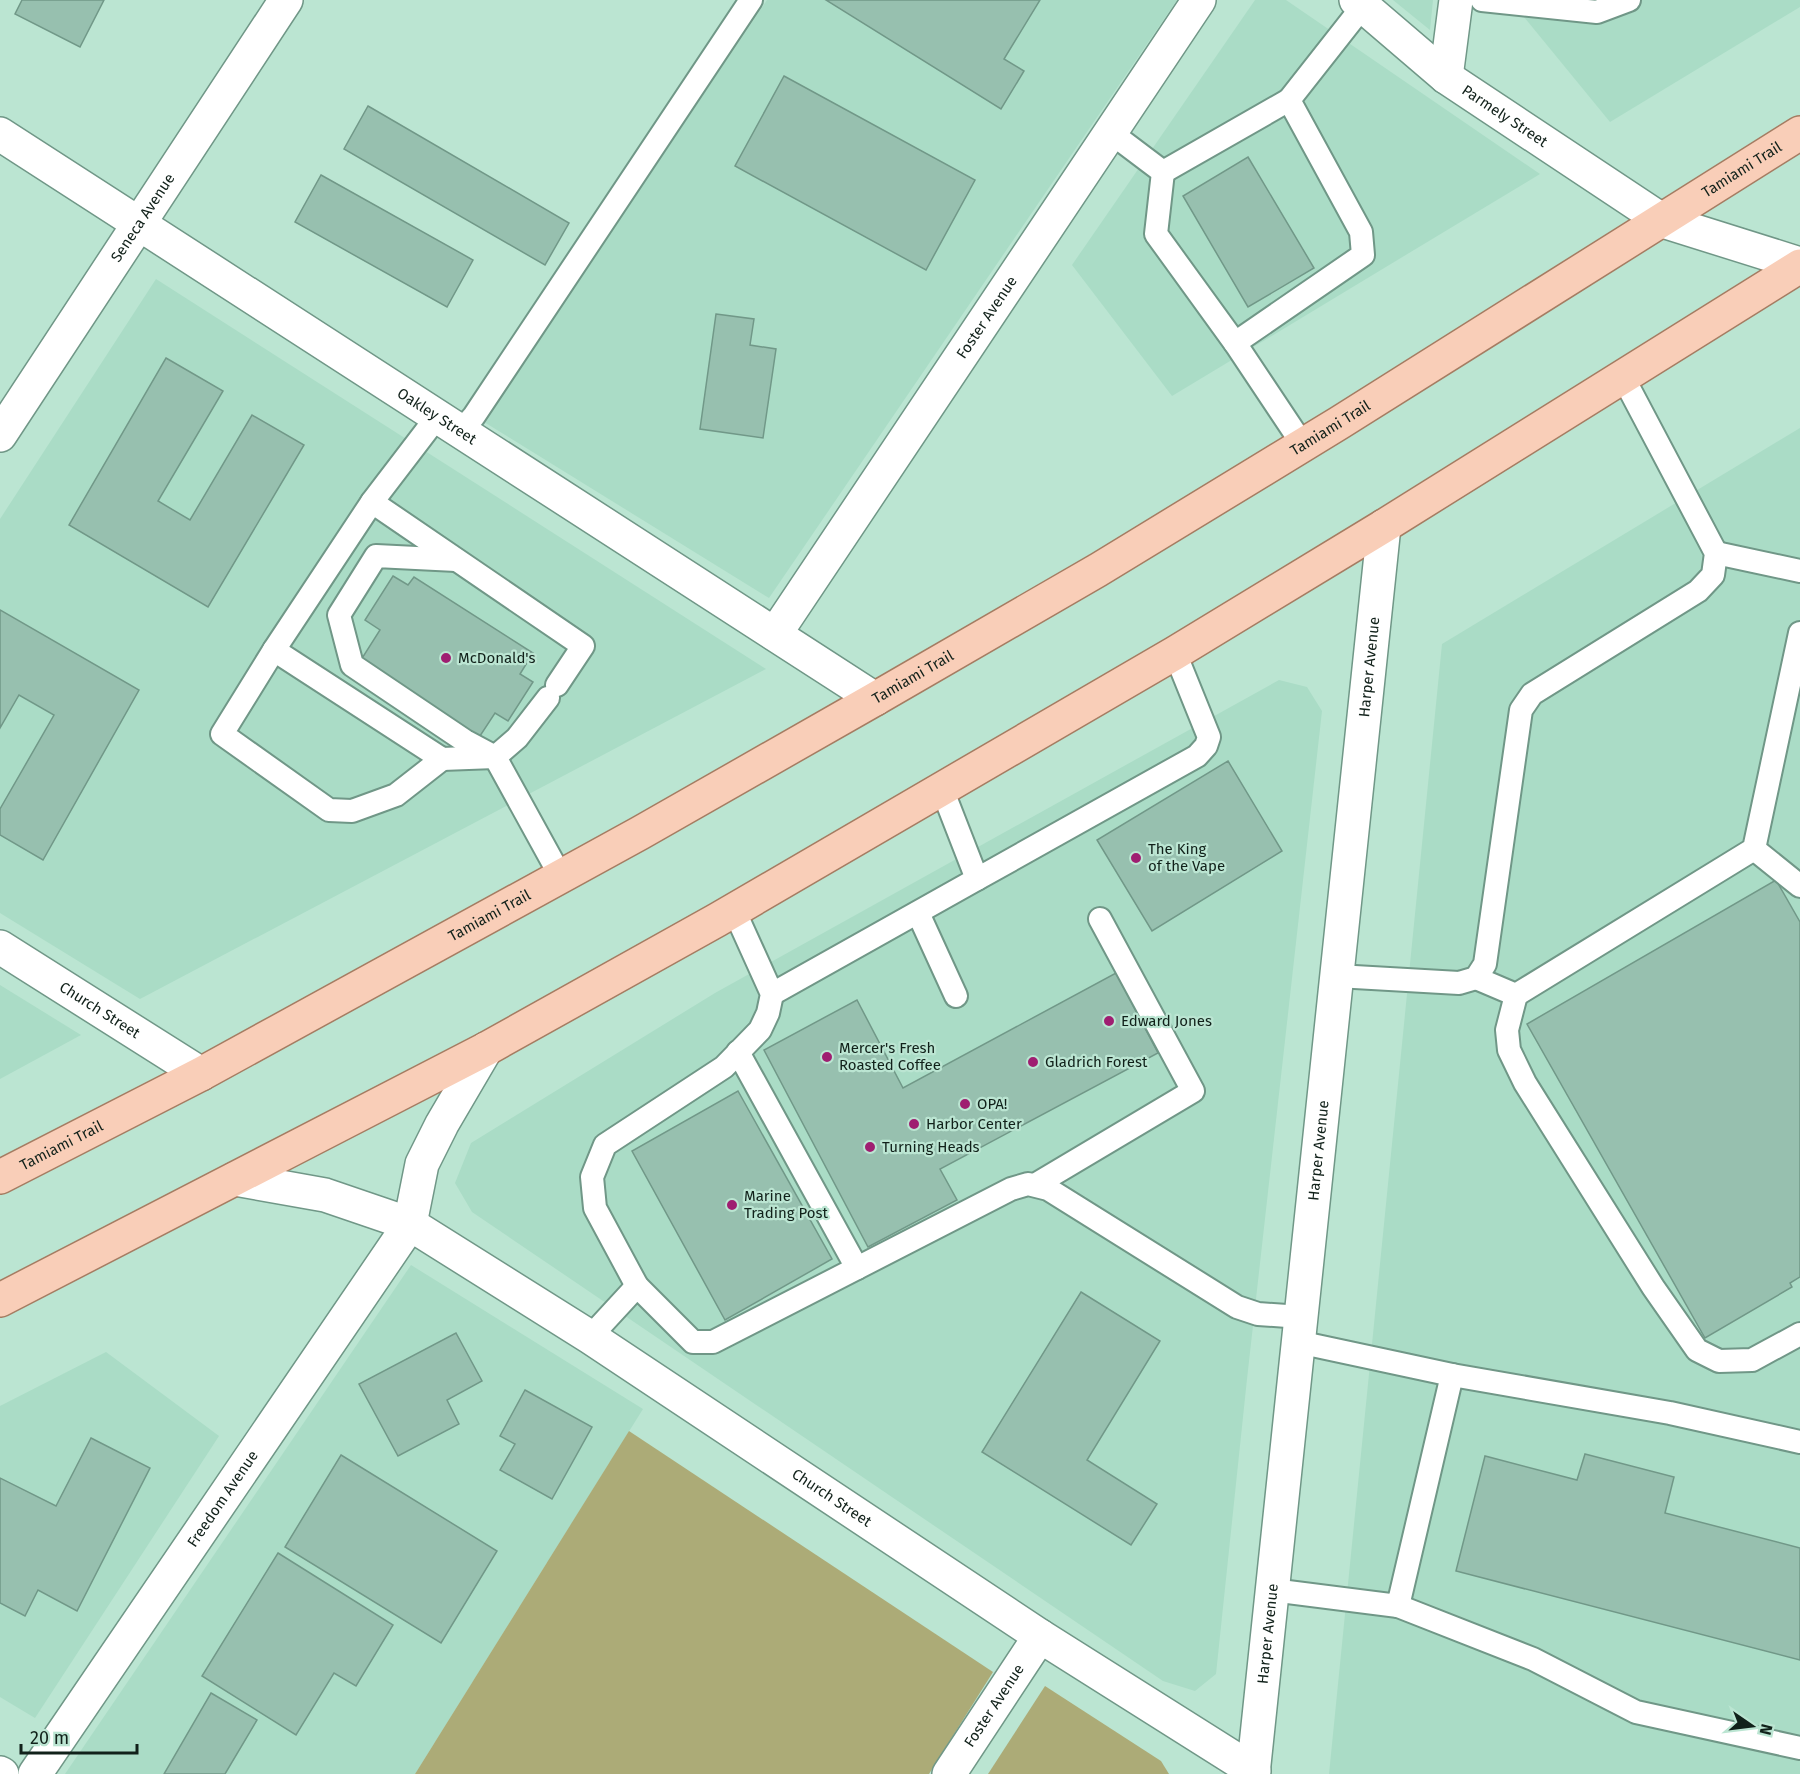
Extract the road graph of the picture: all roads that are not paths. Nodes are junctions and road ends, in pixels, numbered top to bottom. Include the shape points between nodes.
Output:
1 (286, 0) edge
2 (751, 0) edge
3 (1198, 0) edge
4 (1456, 0) edge
5 (1482, 0) edge
6 (1629, 0) edge
7 (1359, 3) edge
8 (1446, 77) junction
9 (1289, 100) junction
10 (1110, 132) junction
11 (1800, 133) edge
12 (0, 134) edge
13 (1163, 172) junction
14 (1663, 221) junction
15 (138, 225) junction
16 (1800, 265) edge
17 (1235, 343) junction
18 (1623, 377) junction
19 (448, 424) junction
20 (0, 435) edge
21 (1303, 445) junction
22 (372, 502) junction
23 (1384, 526) junction
24 (1716, 554) junction
25 (456, 560) junction
26 (1800, 571) edge
27 (1800, 633) edge
28 (775, 634) junction
29 (274, 650) junction
30 (1174, 653) junction
31 (875, 699) junction
32 (495, 757) junction
33 (442, 759) junction
34 (942, 789) junction
35 (1754, 849) junction
36 (561, 877) junction
37 (977, 879) junction
38 (1800, 886) edge
39 (734, 910) junction
40 (918, 913) junction
41 (1100, 919) dead end
42 (0, 947) edge
43 (1337, 976) junction
44 (1476, 978) junction
45 (772, 994) junction
46 (1516, 995) junction
47 (956, 996) dead end
48 (486, 1049) junction
49 (738, 1052) junction
50 (201, 1074) junction
51 (0, 1177) edge
52 (235, 1179) junction
53 (1035, 1185) junction
54 (410, 1224) junction
55 (857, 1268) junction
56 (638, 1286) junction
57 (0, 1300) edge
58 (1300, 1330) junction
59 (1800, 1334) edge
60 (590, 1337) junction
61 (1452, 1375) junction
62 (1800, 1442) edge
63 (1272, 1590) junction
64 (1398, 1606) junction
65 (1040, 1636) junction
66 (1800, 1748) edge
67 (1253, 1773) edge
68 (35, 1774) edge
69 (949, 1774) edge

1 - 15 street, Seneca Avenue
2 - 19 lane via 474,416
3 - 10 street, Foster Avenue
4 - 8 street
5 - 6 lane via 1597,12
7 - 8 street, Parmely Street
7 - 9 lane
8 - 14 street, Parmely Street
9 - 13 lane
9 - 17 lane via 1361,231 1363,255
10 - 13 lane
10 - 28 street, Foster Avenue
11 - 14 main road, Tamiami Trail
12 - 15 street, Oakley Street
13 - 17 lane via 1156,234
14 - 16 street, Parmely Street
14 - 21 main road, Tamiami Trail
15 - 19 street, Oakley Street
15 - 20 street, Seneca Avenue
16 - 18 main road
17 - 21 lane
18 - 23 main road
18 - 24 lane
19 - 22 lane
19 - 28 street, Oakley Street
21 - 31 main road, Tamiami Trail
22 - 25 lane
22 - 29 lane
23 - 30 main road
23 - 43 street, Harper Avenue
24 - 26 lane
24 - 44 lane via 1713,575 1698,591 1532,694 1521,710 1485,964
25 - 32 lane via 583,646 517,738
25 - 32 lane via 376,556 339,615 352,665
27 - 35 lane
28 - 31 street, Oakley Street
29 - 33 lane
29 - 33 lane via 222,734 329,810 352,812 396,795
30 - 34 main road
30 - 37 lane via 1209,736 1206,746 1187,762
31 - 36 main road, Tamiami Trail
32 - 33 lane
32 - 36 lane
34 - 37 lane
34 - 39 main road
35 - 38 lane
35 - 46 lane
36 - 50 main road, Tamiami Trail
37 - 40 lane
39 - 45 lane
39 - 48 main road
40 - 45 lane
40 - 47 lane
41 - 53 lane via 1193,1091
42 - 50 street, Church Street
43 - 44 lane via 1460,983
43 - 58 street, Harper Avenue
44 - 46 lane
45 - 49 lane via 760,1029
46 - 59 lane via 1507,1030 1509,1050 1525,1083 1697,1350 1719,1361 1752,1360
48 - 52 main road
48 - 54 street via 422,1164
49 - 55 lane
49 - 56 lane via 724,1067 605,1145 592,1177 595,1208
50 - 51 main road, Tamiami Trail
52 - 54 street, Church Street via 325,1195
52 - 57 main road
53 - 55 lane via 1011,1189
53 - 58 lane via 1048,1189 1238,1307
54 - 60 street, Church Street
54 - 68 street, Freedom Avenue
55 - 56 lane via 713,1342 693,1342
56 - 60 lane
58 - 61 lane
58 - 63 street, Harper Avenue
60 - 65 street, Church Street
61 - 62 lane via 1670,1413
61 - 64 lane
63 - 64 lane
63 - 67 street, Harper Avenue
64 - 66 lane via 1533,1659 1636,1712
65 - 67 street, Church Street
65 - 69 street, Foster Avenue

